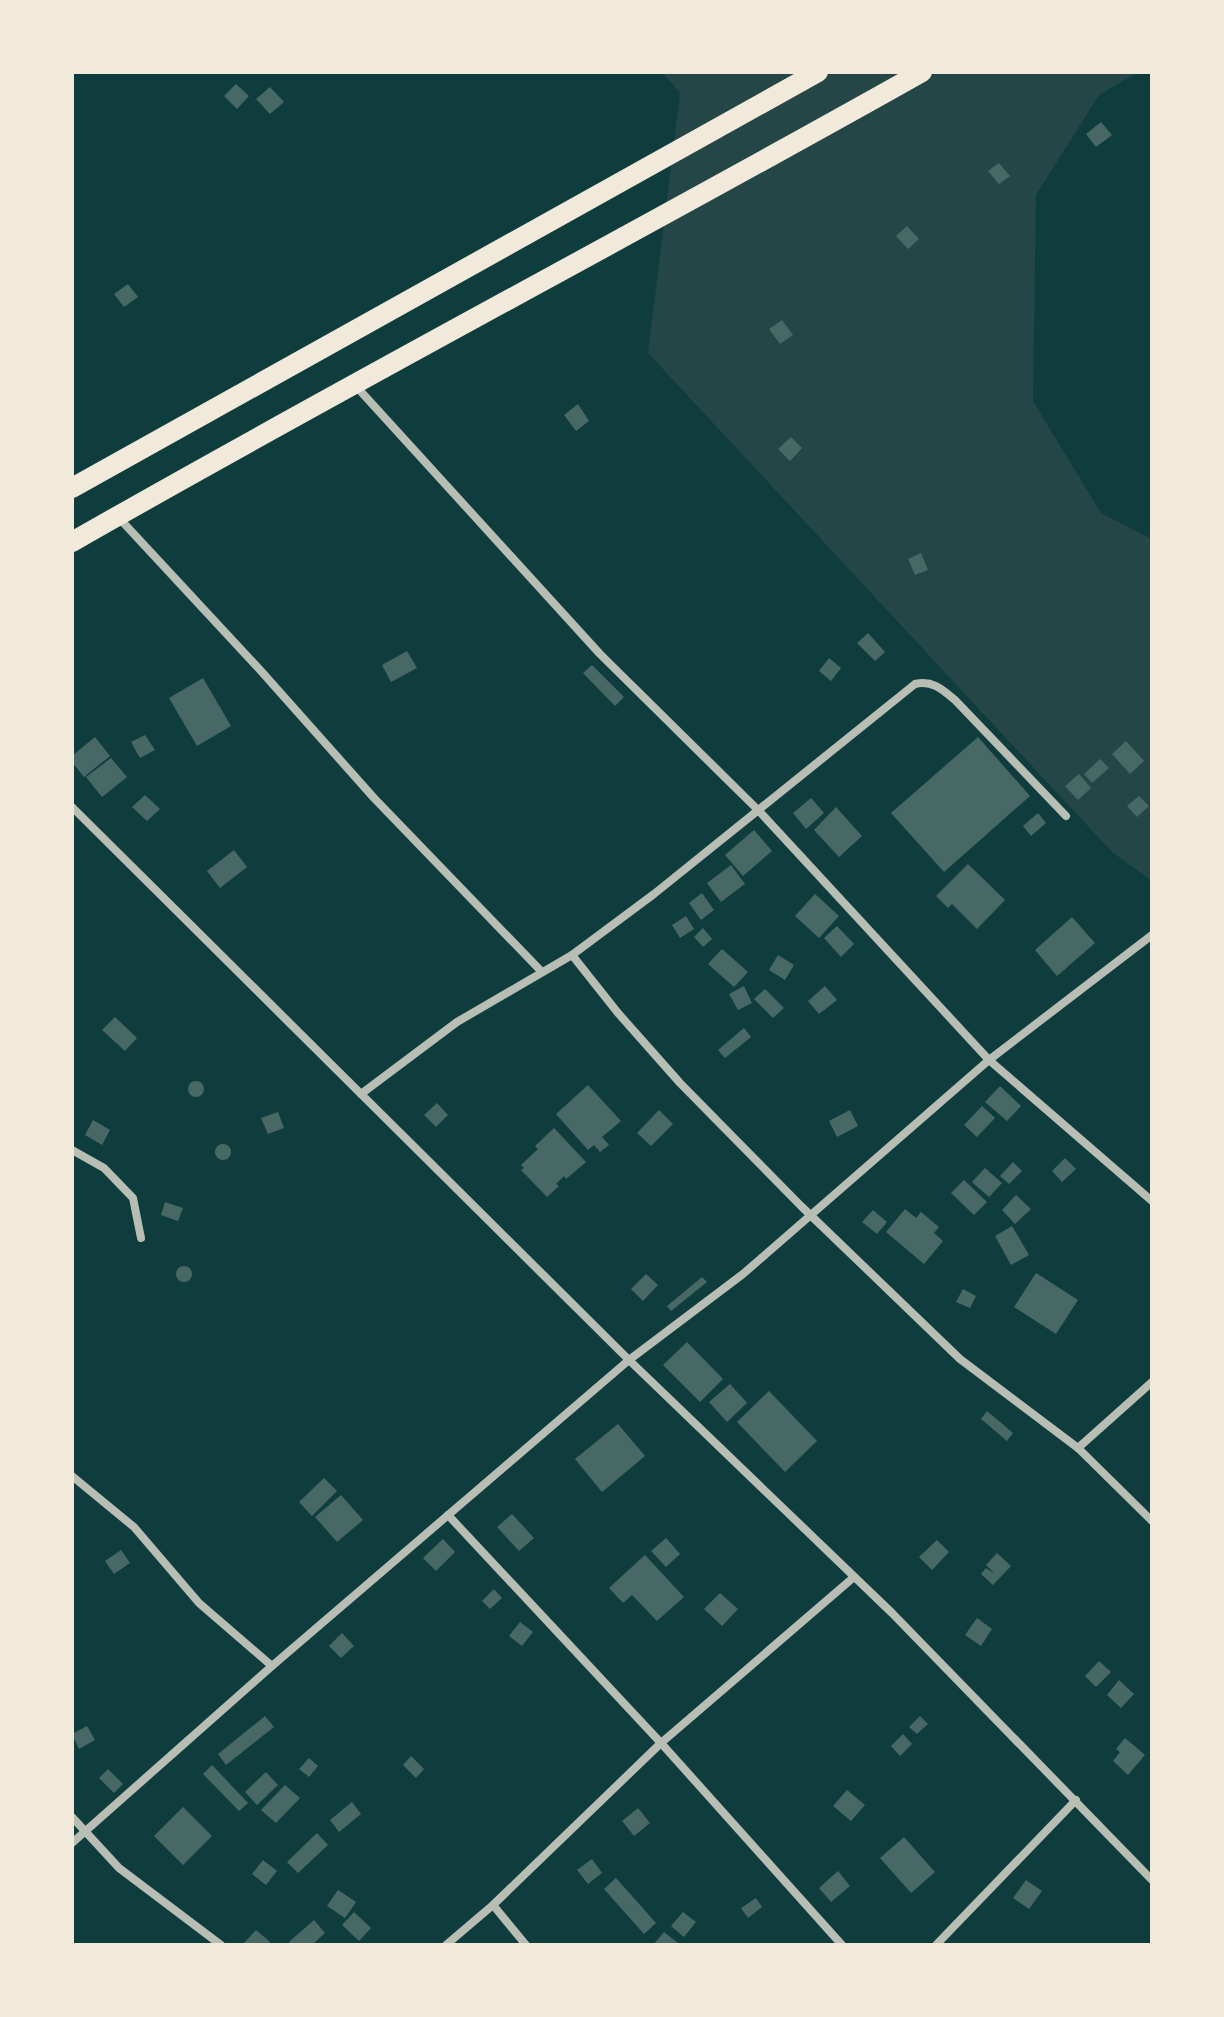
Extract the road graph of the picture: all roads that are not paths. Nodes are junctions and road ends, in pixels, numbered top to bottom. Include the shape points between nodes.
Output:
1 (818, 72) edge
2 (922, 72) edge
3 (354, 384) junction
4 (72, 488) edge
5 (117, 516) junction
6 (72, 542) edge
7 (72, 807) edge
8 (759, 811) junction
9 (1066, 816) dead end
10 (1152, 935) edge
11 (572, 955) junction
12 (541, 971) junction
13 (989, 1060) junction
14 (361, 1094) junction
15 (72, 1150) edge
16 (1152, 1201) edge
17 (810, 1215) junction
18 (141, 1238) dead end
19 (629, 1360) junction
20 (1152, 1382) edge
21 (1078, 1448) junction
22 (72, 1476) edge
23 (448, 1515) junction
24 (1152, 1521) edge
25 (854, 1577) junction
26 (272, 1666) junction
27 (661, 1743) junction
28 (1076, 1800) junction
29 (72, 1817) edge
30 (85, 1832) junction
31 (72, 1843) edge
32 (1152, 1880) edge
33 (493, 1905) junction
34 (221, 1945) edge
35 (446, 1945) edge
36 (526, 1945) edge
37 (842, 1945) edge
38 (936, 1945) edge

1 - 4 highway
2 - 3 highway
3 - 5 highway
3 - 8 street via 600,654
5 - 6 highway
5 - 12 street via 374,798
7 - 14 street
8 - 9 street via 904,692 926,682 955,700
8 - 11 street
8 - 13 street
10 - 13 street
11 - 12 street
11 - 17 street via 680,1083
12 - 14 street via 457,1022
13 - 16 street
13 - 17 street
14 - 19 street
15 - 18 street via 104,1168 133,1198
17 - 19 street via 743,1274
17 - 21 street via 960,1359
19 - 23 street
19 - 25 street
20 - 21 street
21 - 24 street
22 - 26 street via 134,1527 199,1603
23 - 26 street
23 - 27 street
25 - 27 street
25 - 28 street
26 - 30 street
27 - 33 street
27 - 37 street
28 - 32 street
28 - 38 street
29 - 30 street
30 - 31 street
30 - 34 street via 119,1868
33 - 35 street
33 - 36 street

